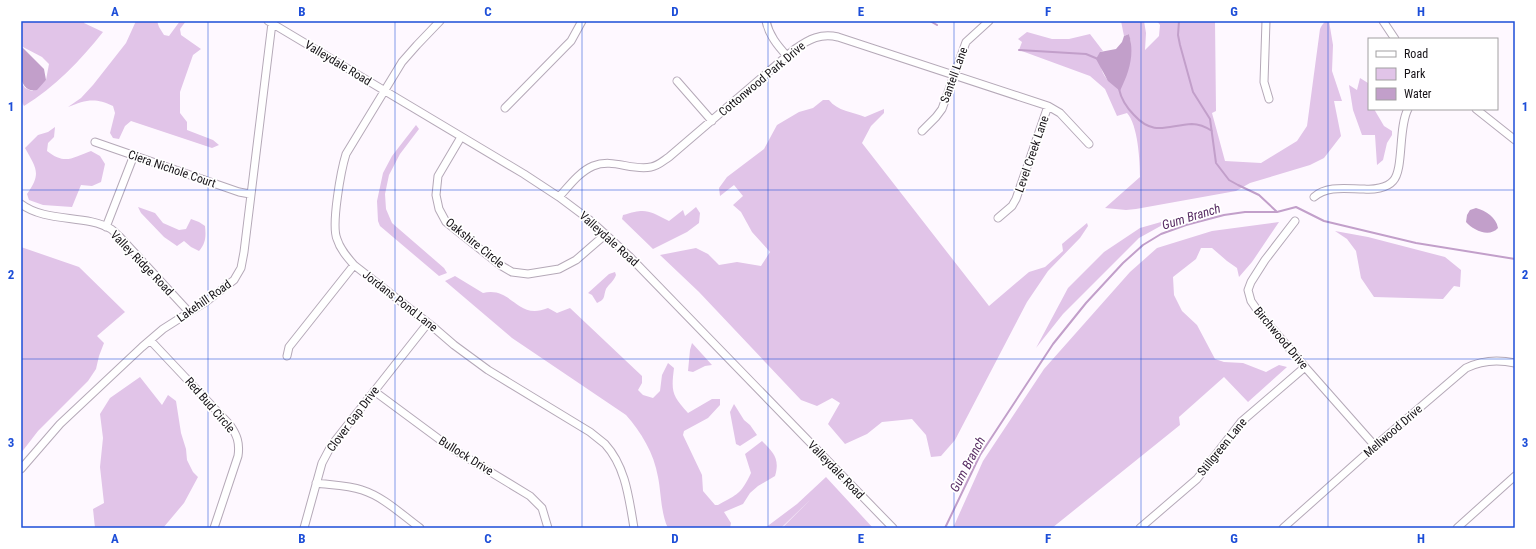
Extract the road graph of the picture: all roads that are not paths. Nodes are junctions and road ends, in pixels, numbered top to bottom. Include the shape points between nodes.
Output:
1 (440, 21) edge
2 (582, 21) edge
3 (766, 21) edge
4 (988, 21) edge
5 (1266, 21) edge
6 (1382, 21) edge
7 (270, 22) edge
8 (1394, 38) edge
9 (786, 56) junction
10 (953, 75) junction
11 (677, 81) dead end
12 (384, 90) junction
13 (1269, 99) dead end
14 (1048, 106) junction
15 (505, 108) dead end
16 (1408, 110) edge
17 (1477, 110) edge
18 (712, 121) junction
19 (922, 130) dead end
20 (461, 137) junction
21 (1515, 140) edge
22 (95, 142) dead end
23 (1089, 144) dead end
24 (134, 155) junction
25 (250, 194) junction
26 (559, 197) junction
27 (1314, 197) dead end
28 (21, 204) edge
29 (998, 218) dead end
30 (1295, 221) dead end
31 (106, 227) junction
32 (606, 234) junction
33 (354, 265) junction
34 (189, 312) junction
35 (428, 323) junction
36 (150, 340) junction
37 (287, 356) dead end
38 (1515, 363) edge
39 (1305, 367) junction
40 (374, 391) junction
41 (1375, 446) junction
42 (21, 469) edge
43 (1515, 476) edge
44 (316, 484) junction
45 (214, 528) edge
46 (304, 528) edge
47 (418, 528) edge
48 (548, 528) edge
49 (634, 528) edge
50 (893, 528) edge
51 (1140, 528) edge
52 (1283, 528) edge
53 (1458, 528) edge

1 - 12 street, Jordans Pond Lane via 409,53
2 - 15 street via 571,41
3 - 9 street via 773,40
4 - 10 street, Santell Lane via 966,42
5 - 13 street via 1264,82
6 - 8 street
7 - 12 street, Valleydale Road
7 - 25 street, Lakehill Road
9 - 10 street, Cottonwood Park Drive via 810,39 828,36
9 - 18 street, Cottonwood Park Drive
10 - 14 street, Cottonwood Park Drive
10 - 19 street, Santell Lane via 939,114
11 - 18 street
12 - 20 street, Valleydale Road
12 - 33 street, Jordans Pond Lane via 346,154 342,167 335,224 336,238
14 - 23 street, Cottonwood Park Drive via 1060,113
14 - 29 street, Level Creek Lane via 1016,199
16 - 27 street via 1394,181 1375,189 1332,189 1318,193
17 - 21 street
18 - 26 street, Cottonwood Park Drive via 658,165 644,168 615,163 593,166 581,174
20 - 26 street, Valleydale Road
20 - 32 street, Oakshire Circle via 438,176 436,195 439,209 446,222 500,265 512,272 528,274 559,269 576,260
22 - 24 street, Ciera Nichole Court
24 - 25 street, Ciera Nichole Court
24 - 31 street
25 - 34 street, Lakehill Road via 244,252 237,276 226,287
26 - 32 street, Valleydale Road
28 - 31 street, Valley Ridge Road via 34,212
30 - 39 street, Birchwood Drive via 1259,269 1248,290 1257,310
31 - 34 street, Valley Ridge Road via 120,237
32 - 50 street, Valleydale Road
33 - 35 street, Jordans Pond Lane
33 - 37 street via 289,347
34 - 36 street, Lakehill Road
35 - 40 street, Clover Gap Drive
35 - 49 street, Jordans Pond Lane via 488,370 604,443 620,467
36 - 42 street, Lakehill Road via 60,424
36 - 45 street, Red Bud Circle via 230,425 238,437 238,456
38 - 41 street, Mellwood Drive via 1488,361 1466,368
39 - 41 street, Birchwood Drive
39 - 51 street, Stillgreen Lane via 1241,422 1197,479
40 - 44 street, Clover Gap Drive via 330,446
40 - 48 street, Bullock Drive via 451,448 530,496 542,508
41 - 52 street, Mellwood Drive
43 - 53 street
44 - 46 street, Clover Gap Drive
44 - 47 street via 362,490 378,497

